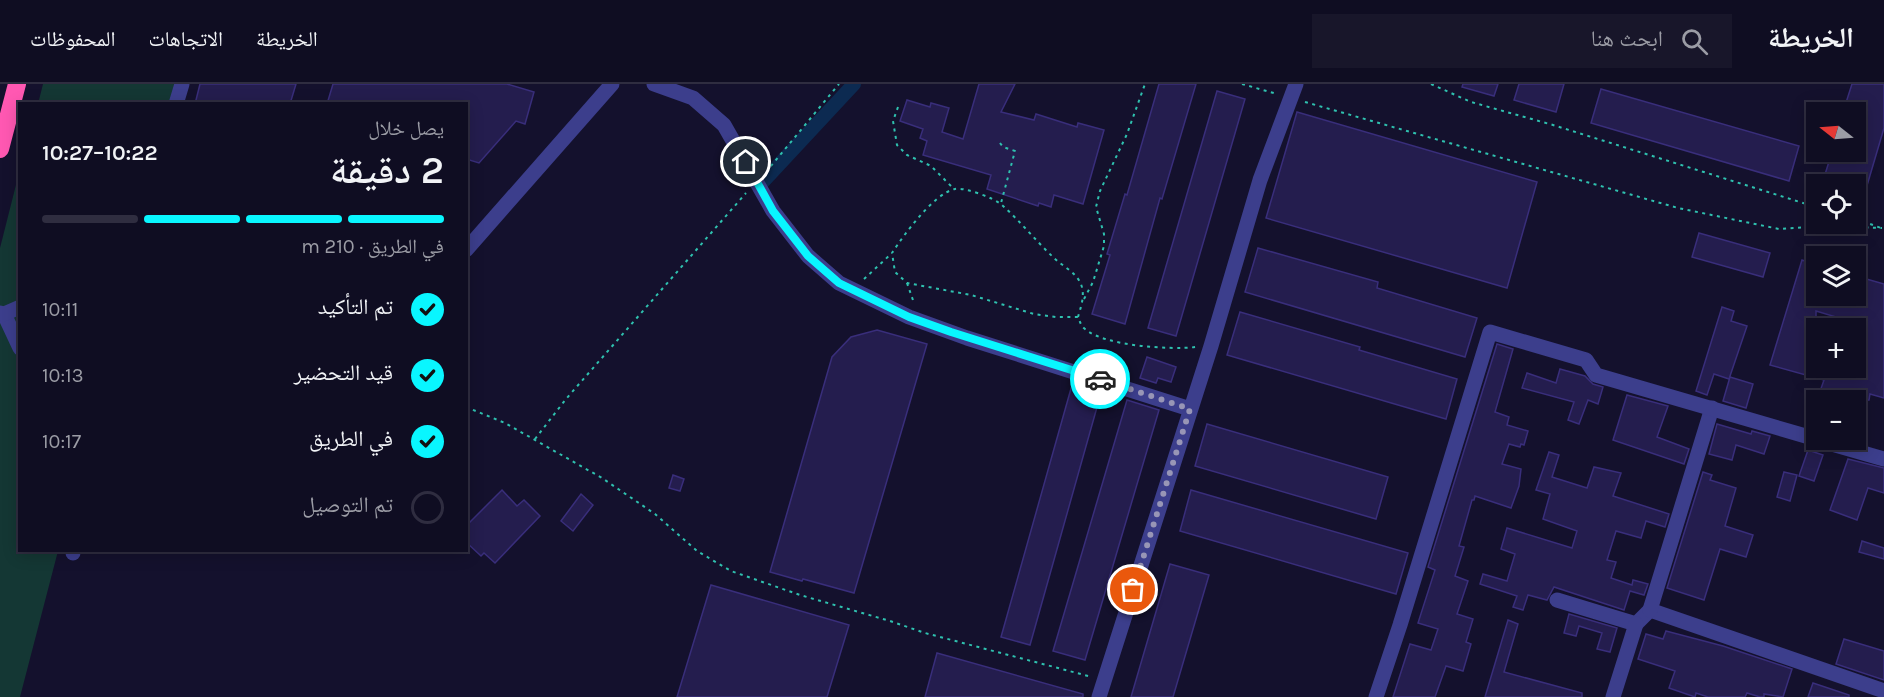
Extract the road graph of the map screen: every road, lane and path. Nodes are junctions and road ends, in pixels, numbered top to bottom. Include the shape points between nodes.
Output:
1 (17, 84) edge
2 (182, 84) edge
3 (612, 84) edge
4 (654, 84) edge
5 (839, 84) edge
6 (1145, 84) edge
7 (1242, 84) edge
8 (1431, 84) edge
9 (1293, 91) edge
10 (178, 102) edge
11 (898, 107) dead end
12 (1000, 143) dead end
13 (0, 149) edge
14 (757, 181) junction
15 (954, 189) junction
16 (1000, 203) junction
17 (1806, 204) edge
18 (1866, 223) edge
19 (1883, 229) edge
20 (468, 248) edge
21 (892, 253) junction
22 (907, 283) junction
23 (846, 286) junction
24 (1084, 299) junction
25 (18, 308) edge
26 (2, 313) edge
27 (1078, 317) junction
28 (918, 320) junction
29 (18, 344) edge
30 (1211, 346) junction
31 (468, 408) edge
32 (1712, 408) junction
33 (1190, 409) junction
34 (1806, 436) edge
35 (535, 439) junction
36 (1854, 450) edge
37 (1884, 459) edge
38 (1557, 600) dead end
39 (1650, 610) junction
40 (1636, 624) junction
41 (1104, 681) junction
42 (1884, 691) edge
43 (1099, 697) edge
44 (1376, 697) edge
45 (1613, 697) edge

1 - 13 highway
2 - 10 street
3 - 20 street
4 - 14 street via 693,98 724,125
5 - 14 path
6 - 24 path via 1100,191 1096,207 1104,246
7 - 9 path
8 - 17 path via 1471,102
9 - 19 path via 1678,208 1779,229
9 - 30 street via 1260,180
11 - 15 path via 893,121 897,145 907,155 931,166
12 - 16 path via 1015,151
14 - 23 street via 773,211 808,256
14 - 35 path
15 - 16 path via 968,190
15 - 21 path via 939,198
16 - 24 path via 1081,283
18 - 19 path
21 - 22 path via 895,272
21 - 23 path via 859,284
22 - 27 path via 971,295 1034,314
22 - 28 path
23 - 28 street
24 - 27 path
25 - 26 street
26 - 29 street
27 - 30 path via 1082,328 1093,335 1120,343 1179,349
28 - 33 street
30 - 33 street
31 - 35 path
32 - 34 street
32 - 39 street
32 - 44 street via 1596,375 1586,360 1490,332
33 - 41 street
35 - 41 path via 602,478 655,514 697,551 731,571 925,633
36 - 37 street
38 - 40 street
39 - 40 street
39 - 42 street
40 - 45 street
41 - 43 street

